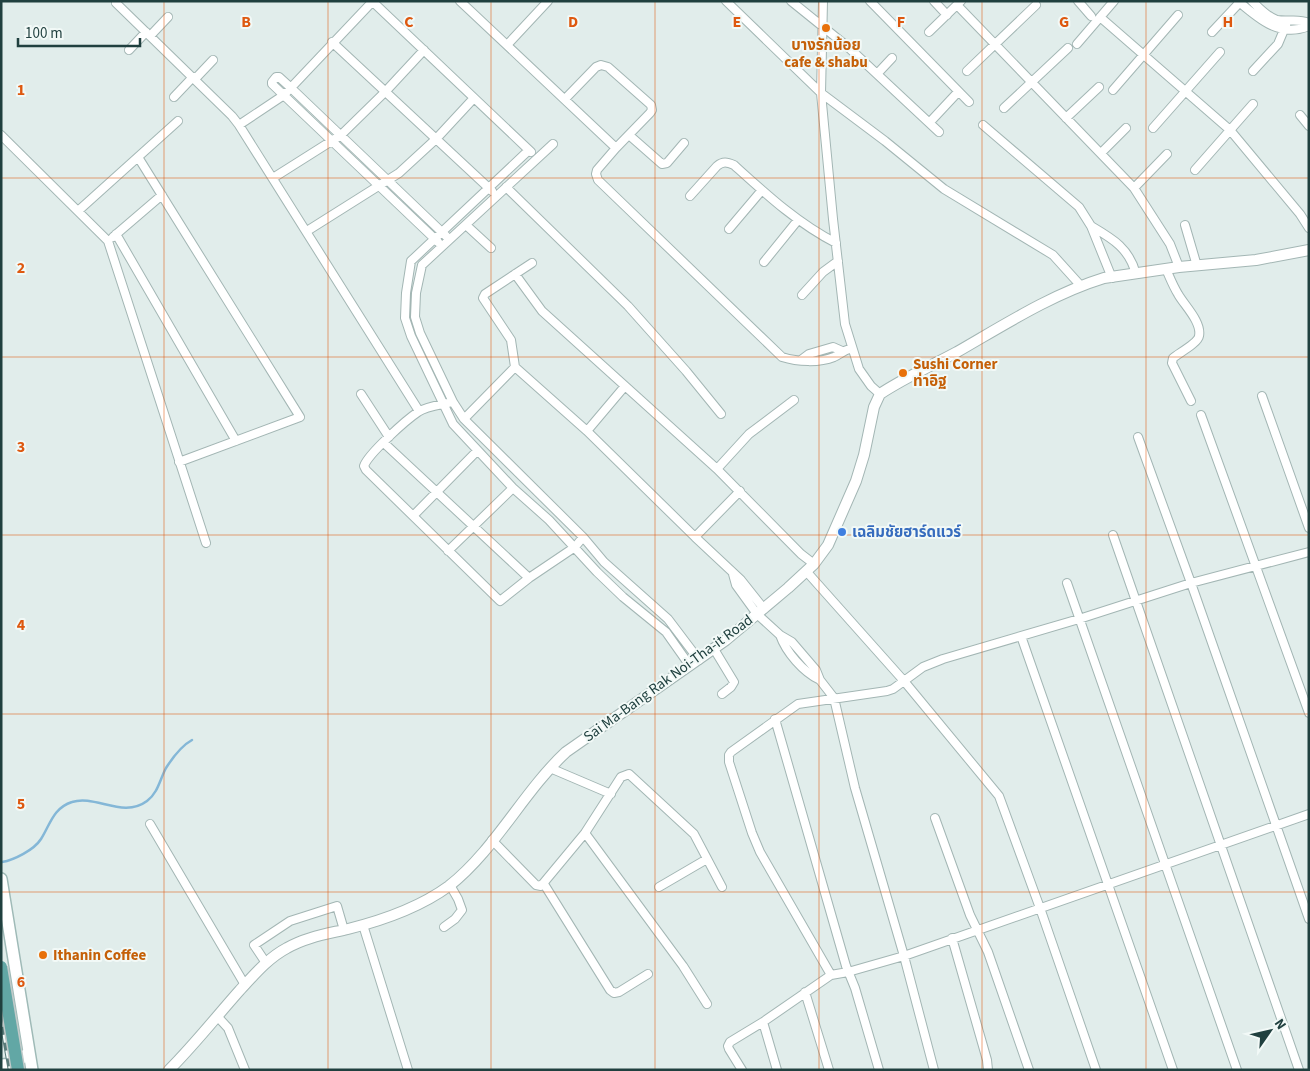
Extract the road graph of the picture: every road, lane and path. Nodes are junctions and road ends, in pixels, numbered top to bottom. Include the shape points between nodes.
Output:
1 (372, 1) edge
2 (460, 1) edge
3 (548, 1) edge
4 (726, 1) edge
5 (792, 1) edge
6 (824, 1) edge
7 (870, 1) edge
8 (934, 1) edge
9 (1078, 1) edge
10 (1114, 1) edge
11 (1252, 1) edge
12 (1239, 2) edge
13 (116, 3) dead end
14 (959, 3) edge
15 (1036, 5) dead end
16 (947, 15) junction
17 (1178, 15) dead end
18 (1091, 16) dead end
19 (168, 17) dead end
20 (1100, 17) junction
21 (1288, 20) junction
22 (1306, 24) edge
23 (822, 25) junction
24 (1285, 29) junction
25 (930, 32) dead end
26 (1212, 32) dead end
27 (148, 34) junction
28 (332, 42) junction
29 (994, 44) junction
30 (1077, 44) dead end
31 (507, 45) junction
32 (1068, 48) dead end
33 (129, 50) dead end
34 (424, 50) junction
35 (1220, 52) dead end
36 (1144, 55) junction
37 (892, 58) dead end
38 (213, 60) dead end
39 (1253, 71) dead end
40 (966, 72) dead end
41 (877, 74) junction
42 (194, 78) junction
43 (1031, 83) junction
44 (290, 87) junction
45 (1099, 87) dead end
46 (1113, 90) dead end
47 (1186, 91) junction
48 (385, 92) junction
49 (958, 92) junction
50 (821, 93) junction
51 (284, 94) junction
52 (174, 97) dead end
53 (474, 98) junction
54 (565, 99) junction
55 (968, 102) dead end
56 (1253, 104) dead end
57 (1004, 108) dead end
58 (1300, 115) dead end
59 (1066, 118) junction
60 (178, 120) dead end
61 (930, 122) junction
62 (983, 125) dead end
63 (239, 126) junction
64 (1309, 126) edge
65 (1126, 128) dead end
66 (1153, 128) dead end
67 (1230, 130) junction
68 (940, 132) dead end
69 (1, 135) edge
70 (341, 135) junction
71 (629, 135) junction
72 (436, 139) junction
73 (333, 140) junction
74 (684, 143) dead end
75 (553, 144) dead end
76 (616, 148) junction
77 (529, 150) junction
78 (1101, 153) junction
79 (1167, 154) dead end
80 (138, 157) junction
81 (538, 158) junction
82 (1194, 170) dead end
83 (273, 178) junction
84 (389, 181) junction
85 (381, 186) junction
86 (506, 187) junction
87 (489, 188) junction
88 (1134, 188) junction
89 (762, 190) junction
90 (162, 195) junction
91 (497, 196) junction
92 (690, 196) dead end
93 (78, 211) junction
94 (798, 220) junction
95 (1185, 224) dead end
96 (466, 225) junction
97 (1091, 226) junction
98 (1309, 228) edge
99 (729, 229) dead end
100 (306, 231) junction
101 (443, 232) junction
102 (116, 234) junction
103 (435, 239) junction
104 (450, 240) junction
105 (108, 241) junction
106 (836, 243) junction
107 (443, 247) junction
108 (491, 248) dead end
109 (1309, 250) edge
110 (838, 261) junction
111 (764, 262) dead end
112 (532, 263) dead end
113 (1197, 266) junction
114 (1179, 267) junction
115 (1166, 269) junction
116 (515, 274) junction
117 (1136, 274) junction
118 (1112, 278) junction
119 (1081, 286) junction
120 (802, 295) dead end
121 (852, 348) junction
122 (515, 367) junction
123 (625, 386) junction
124 (361, 394) dead end
125 (880, 394) junction
126 (1262, 396) dead end
127 (794, 400) dead end
128 (1191, 401) dead end
129 (453, 402) junction
130 (443, 404) junction
131 (419, 411) junction
132 (721, 414) dead end
133 (1201, 415) dead end
134 (464, 419) junction
135 (587, 432) junction
136 (1138, 437) dead end
137 (386, 440) junction
138 (236, 441) junction
139 (477, 450) junction
140 (180, 462) junction
141 (717, 469) junction
142 (513, 488) junction
143 (740, 491) junction
144 (437, 493) junction
145 (413, 516) junction
146 (472, 527) junction
147 (1309, 528) edge
148 (1113, 535) dead end
149 (583, 537) junction
150 (695, 537) junction
151 (206, 543) dead end
152 (575, 547) junction
153 (448, 551) junction
154 (1309, 552) edge
155 (1257, 566) junction
156 (810, 568) junction
157 (529, 578) junction
158 (1068, 583) dead end
159 (1191, 583) junction
160 (1135, 600) junction
161 (760, 612) junction
162 (1079, 619) junction
163 (1021, 636) junction
164 (714, 649) junction
165 (699, 660) junction
166 (690, 666) junction
167 (904, 681) junction
168 (722, 694) dead end
169 (834, 698) junction
170 (1309, 713) edge
171 (775, 719) junction
172 (550, 768) junction
173 (611, 794) junction
174 (1309, 814) edge
175 (935, 818) dead end
176 (150, 824) dead end
177 (1276, 826) junction
178 (585, 833) junction
179 (492, 840) junction
180 (1220, 845) junction
181 (707, 859) junction
182 (1165, 864) junction
183 (1, 879) edge
184 (450, 884) junction
185 (544, 884) junction
186 (1108, 884) junction
187 (659, 887) dead end
188 (722, 887) dead end
189 (1040, 908) junction
190 (1309, 919) edge
191 (363, 925) junction
192 (444, 927) dead end
193 (344, 930) junction
194 (977, 930) junction
195 (952, 938) junction
196 (904, 956) junction
197 (266, 963) junction
198 (1, 967) edge
199 (848, 972) junction
200 (648, 974) dead end
201 (831, 975) junction
202 (245, 984) junction
203 (805, 992) junction
204 (707, 1004) dead end
205 (217, 1016) junction
206 (763, 1022) junction
207 (28, 1049) junction
208 (1, 1065) edge
209 (18, 1070) edge
210 (32, 1070) edge
211 (169, 1070) edge
212 (245, 1070) edge
213 (408, 1070) edge
214 (742, 1070) edge
215 (777, 1070) edge
216 (829, 1070) edge
217 (879, 1070) edge
218 (934, 1070) edge
219 (988, 1070) edge
220 (1029, 1070) edge
221 (1096, 1070) edge
222 (1173, 1070) edge
223 (1237, 1070) edge
224 (1299, 1070) edge

1 - 28 street
1 - 34 street
2 - 31 street
3 - 31 street
4 - 50 street
5 - 23 street
6 - 23 street
7 - 49 street
8 - 16 street
9 - 18 street
10 - 20 street
11 - 21 street via 1272,18
12 - 24 street via 1270,26
12 - 26 street
13 - 27 street
14 - 16 street
14 - 29 street
15 - 29 street
16 - 25 street
17 - 36 street
19 - 27 street
20 - 30 street
20 - 36 street
21 - 22 street
21 - 24 street
22 - 24 street
23 - 41 street
23 - 50 street
24 - 39 street via 1278,44
27 - 33 street
27 - 42 street
28 - 44 street
28 - 48 street
29 - 40 street
29 - 43 street
31 - 54 street
32 - 43 street
34 - 48 street
34 - 53 street
35 - 47 street
36 - 46 street
36 - 47 street
37 - 41 street
38 - 42 street
41 - 61 street
42 - 52 street
42 - 63 street
43 - 57 street
43 - 59 street
44 - 51 street
44 - 51 street via 278,77 272,81
44 - 70 street
45 - 59 street
47 - 66 street
47 - 67 street
48 - 70 street
48 - 72 street
49 - 55 street
49 - 61 street
50 - 106 street
50 - 119 street via 944,189 1053,255
51 - 63 street
51 - 73 street
53 - 72 street
53 - 77 street
54 - 71 street via 596,67 608,67 651,105 652,110
54 - 76 street
56 - 67 street
58 - 64 street
59 - 78 street
60 - 80 street
61 - 68 street
62 - 97 street via 1079,207
63 - 83 street
65 - 78 street
67 - 82 street
67 - 98 street
69 - 93 street
70 - 73 street
70 - 84 street
71 - 74 street via 662,164 667,163
71 - 76 street
72 - 84 street
72 - 87 street
73 - 83 street
73 - 85 street
75 - 81 street
76 - 121 street via 597,170 598,180 782,357 810,362 836,357
77 - 81 street
77 - 87 street
78 - 88 street
79 - 88 street
80 - 90 street
80 - 93 street
81 - 86 street
83 - 100 street
84 - 85 street
84 - 101 street
85 - 100 street
85 - 103 street
86 - 91 street
86 - 132 street via 633,312
87 - 91 street
87 - 101 street
88 - 114 street via 1170,244
89 - 92 street via 728,162 722,163
89 - 94 street
89 - 99 street
90 - 102 street
90 - 138 street via 300,417
91 - 96 street
93 - 105 street
94 - 106 street
94 - 111 street
95 - 113 street
96 - 104 street
96 - 108 street
97 - 117 street via 1125,250
97 - 118 street
100 - 131 street
101 - 103 street
101 - 104 street
102 - 105 street
102 - 138 street
103 - 107 street
103 - 130 street via 411,260 406,318 411,336
104 - 107 street
105 - 140 street
106 - 110 street
107 - 129 street via 422,265 415,317
109 - 113 street
110 - 120 street
110 - 121 street via 845,324
112 - 116 street
113 - 114 street
114 - 115 street
115 - 117 street
115 - 128 street via 1199,330 1197,341 1173,358 1172,363
116 - 122 street via 483,298 511,340
116 - 123 street via 542,311
117 - 118 street
118 - 119 street
119 - 125 street
121 - 125 street via 865,380
122 - 134 street
122 - 135 street
123 - 135 street
123 - 141 street
124 - 137 street
125 - 156 street, Sai Ma-Bang Rak Noi-Tha-it Road via 853,489 828,545
126 - 147 street
127 - 141 street via 749,434
129 - 130 street
129 - 134 street
130 - 131 street
130 - 139 street via 453,424
131 - 137 street
133 - 155 street
134 - 149 street
135 - 150 street
136 - 159 street
137 - 144 street
137 - 145 street via 364,466
138 - 140 street
139 - 142 street
139 - 144 street
140 - 151 street
141 - 143 street
142 - 146 street
142 - 152 street
143 - 150 street
143 - 156 street via 802,554
144 - 145 street
144 - 146 street
145 - 153 street
146 - 153 street
146 - 157 street
148 - 160 street
149 - 152 street
149 - 165 street via 604,562 668,619
150 - 161 street via 744,584
152 - 157 street
152 - 166 street via 610,584 666,632
153 - 157 street via 500,601
154 - 155 street
155 - 159 street
155 - 170 street
156 - 161 street, Sai Ma-Bang Rak Noi-Tha-it Road
156 - 167 street
158 - 162 street
159 - 160 street
159 - 177 street
160 - 162 street
160 - 180 street
161 - 164 street, Sai Ma-Bang Rak Noi-Tha-it Road
161 - 169 street via 780,634 785,646
162 - 163 street
162 - 182 street
163 - 167 street via 937,661
163 - 186 street
164 - 165 street, Sai Ma-Bang Rak Noi-Tha-it Road
164 - 168 street via 734,682
165 - 166 street, Sai Ma-Bang Rak Noi-Tha-it Road
166 - 172 street, Sai Ma-Bang Rak Noi-Tha-it Road via 580,741
167 - 169 street via 887,691
167 - 189 street via 999,796
169 - 171 street via 798,704
169 - 196 street via 855,788
171 - 199 street
171 - 201 street via 731,752 729,762 760,852
172 - 173 street
172 - 179 street, Sai Ma-Bang Rak Noi-Tha-it Road
173 - 178 street
173 - 181 street via 623,775 632,775 690,830
174 - 177 street
175 - 194 street
176 - 202 street
177 - 180 street
177 - 190 street
178 - 185 street
178 - 204 street via 683,966
179 - 184 street, Sai Ma-Bang Rak Noi-Tha-it Road
179 - 185 street via 536,885
180 - 182 street
180 - 224 street
181 - 187 street
181 - 188 street
182 - 186 street
182 - 223 street
183 - 207 main road
184 - 191 street, Sai Ma-Bang Rak Noi-Tha-it Road via 422,903
184 - 192 street via 462,910
185 - 200 street via 610,990 619,992
186 - 189 street
186 - 222 street
189 - 194 street
189 - 221 street
191 - 193 street, Sai Ma-Bang Rak Noi-Tha-it Road
191 - 213 street
193 - 197 street, Sai Ma-Bang Rak Noi-Tha-it Road via 302,940
193 - 197 street via 336,906 290,921 254,945
194 - 195 street
194 - 220 street via 988,952
195 - 196 street
195 - 219 street
196 - 199 street
196 - 218 street
197 - 202 street, Sai Ma-Bang Rak Noi-Tha-it Road
198 - 209 main road, bridge
199 - 201 street
199 - 217 street
201 - 203 street
202 - 205 street, Sai Ma-Bang Rak Noi-Tha-it Road
203 - 206 street
203 - 216 street
205 - 211 street, Sai Ma-Bang Rak Noi-Tha-it Road
205 - 212 street via 228,1028
206 - 214 street via 729,1044
206 - 215 street
207 - 208 main road via 21,1060
207 - 210 main road

